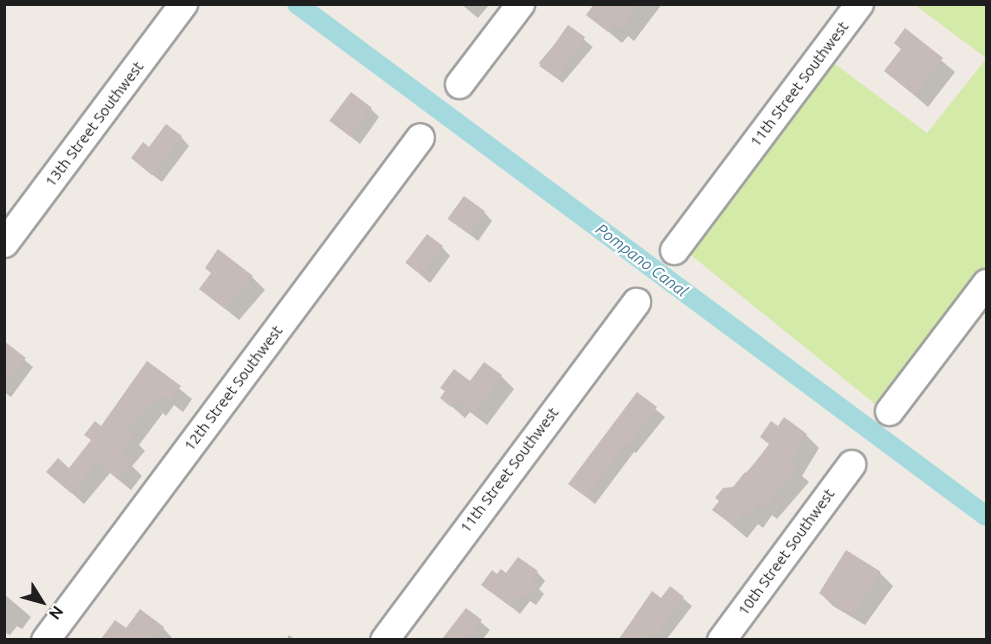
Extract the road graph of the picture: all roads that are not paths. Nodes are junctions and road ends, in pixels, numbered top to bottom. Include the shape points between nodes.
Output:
1 (183, 4) edge
2 (520, 4) edge
3 (859, 4) edge
4 (459, 84) dead end
5 (420, 137) dead end
6 (4, 243) edge
7 (674, 250) dead end
8 (987, 283) edge
9 (636, 302) dead end
10 (889, 411) dead end
11 (851, 464) dead end
12 (45, 639) edge
13 (384, 639) edge
14 (721, 639) edge

1 - 6 street, 13th Street Southwest
2 - 4 street
3 - 7 street, 11th Street Southwest
5 - 12 street, 12th Street Southwest
8 - 10 street
9 - 13 street, 11th Street Southwest
11 - 14 street, 10th Street Southwest

